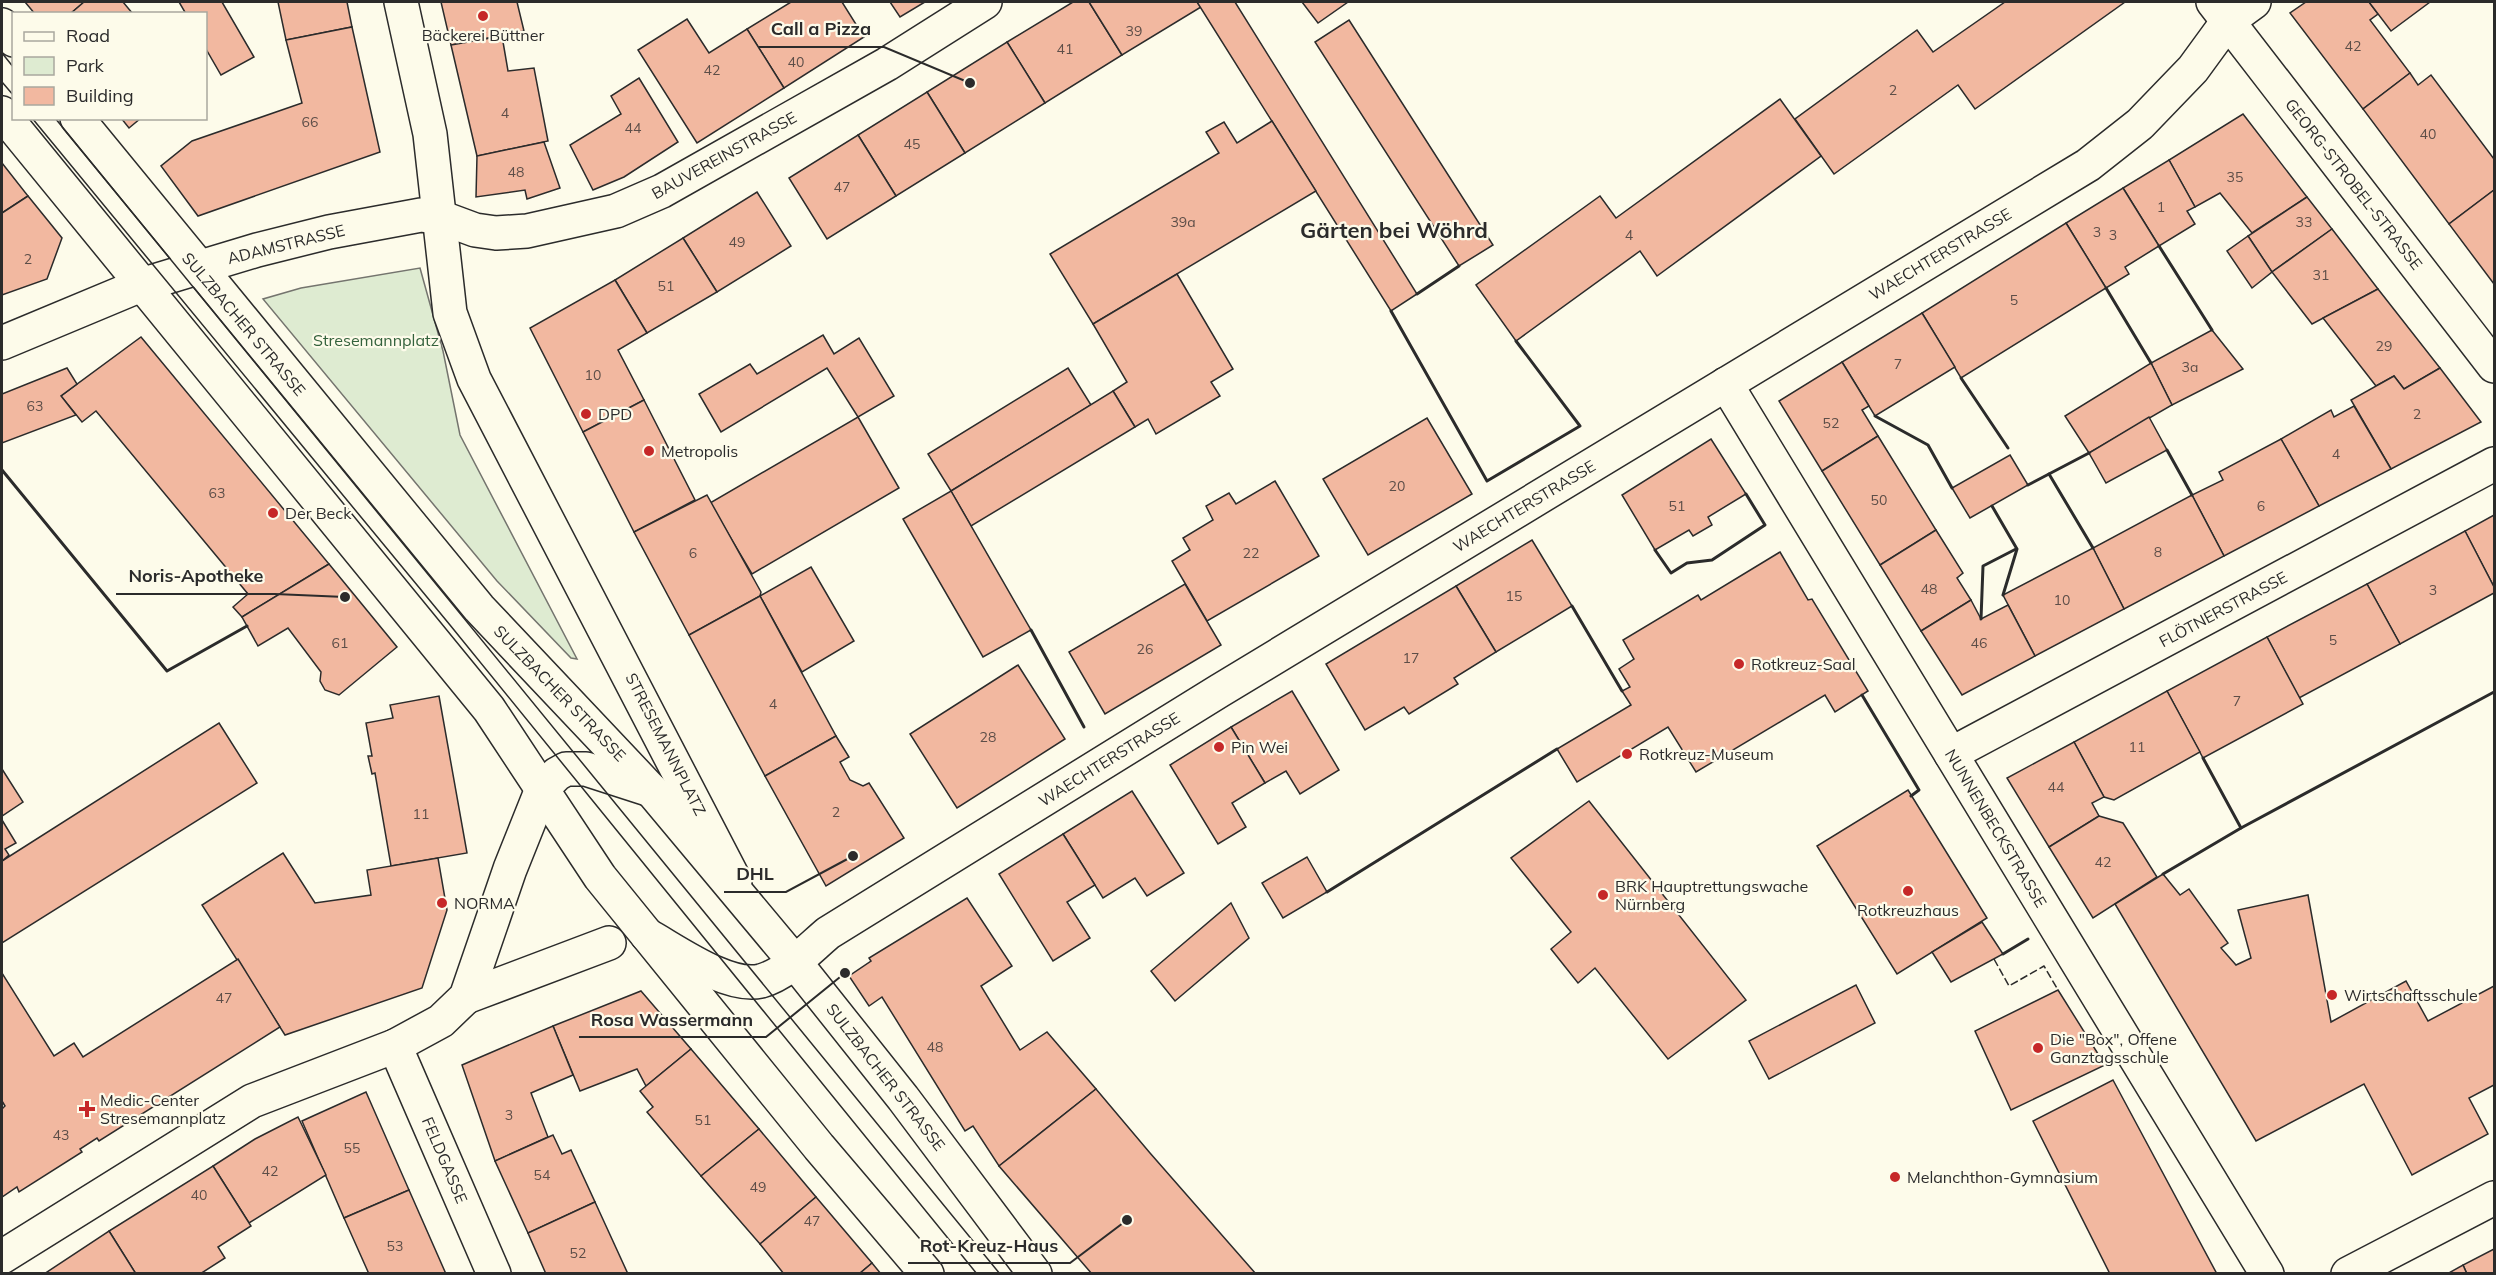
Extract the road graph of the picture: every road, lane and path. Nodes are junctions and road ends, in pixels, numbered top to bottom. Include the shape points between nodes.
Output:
1 (401, 2) edge
2 (985, 2) edge
3 (2254, 2) edge
4 (2220, 11) edge
5 (2, 26) edge
6 (12, 38) edge
7 (2, 113) edge
8 (79, 120) edge
9 (440, 217) junction
10 (197, 266) junction
11 (141, 285) junction
12 (2, 343) edge
13 (2494, 366) edge
14 (1726, 384) junction
15 (2494, 464) edge
16 (1951, 754) junction
17 (542, 789) junction
18 (651, 790) junction
19 (749, 908) junction
20 (646, 935) junction
21 (609, 943) dead end
22 (794, 961) junction
23 (466, 997) junction
24 (395, 1046) junction
25 (2494, 1198) edge
26 (2, 1257) edge
27 (494, 1274) edge
28 (927, 1274) edge
29 (1035, 1274) edge
30 (2267, 1274) edge
31 (2348, 1274) edge

1 - 9 street, STRESEMANNPLATZ via 430,134
2 - 9 street, BAUVEREINSTRASSE via 887,64 726,156 662,191 616,210 526,231 496,233
3 - 4 street, WAECHTERSTRASSE
4 - 13 street, GEORG-STROBEL-STRASSE
4 - 14 street, WAECHTERSTRASSE via 2193,69 2140,124 2088,165
5 - 6 street
7 - 11 street
8 - 10 street, SULZBACHER STRASSE
9 - 10 street, ADAMSTRASSE via 421,215 329,232
9 - 19 street, STRESEMANNPLATZ via 450,313 474,379
10 - 11 street, ADAMSTRASSE
10 - 18 street, SULZBACHER STRASSE via 479,608
11 - 12 street, ADAMSTRASSE
11 - 17 street via 489,709
14 - 16 street, NUNNENBECKSTRASSE
14 - 22 street, WAECHTERSTRASSE via 1209,697 828,933
15 - 16 street, FLÖTNERSTRASSE
16 - 30 street, NUNNENBECKSTRASSE
17 - 18 street via 557,774 576,768
17 - 20 street via 600,877
17 - 23 street
18 - 19 street, SULZBACHER STRASSE
19 - 22 street, SULZBACHER STRASSE
20 - 22 street, WAECHTERSTRASSE via 739,982 760,981
20 - 28 street
21 - 23 street
22 - 29 street, SULZBACHER STRASSE
23 - 24 street via 441,1021
24 - 26 street via 252,1101
24 - 27 street, FELDGASSE
25 - 31 street

